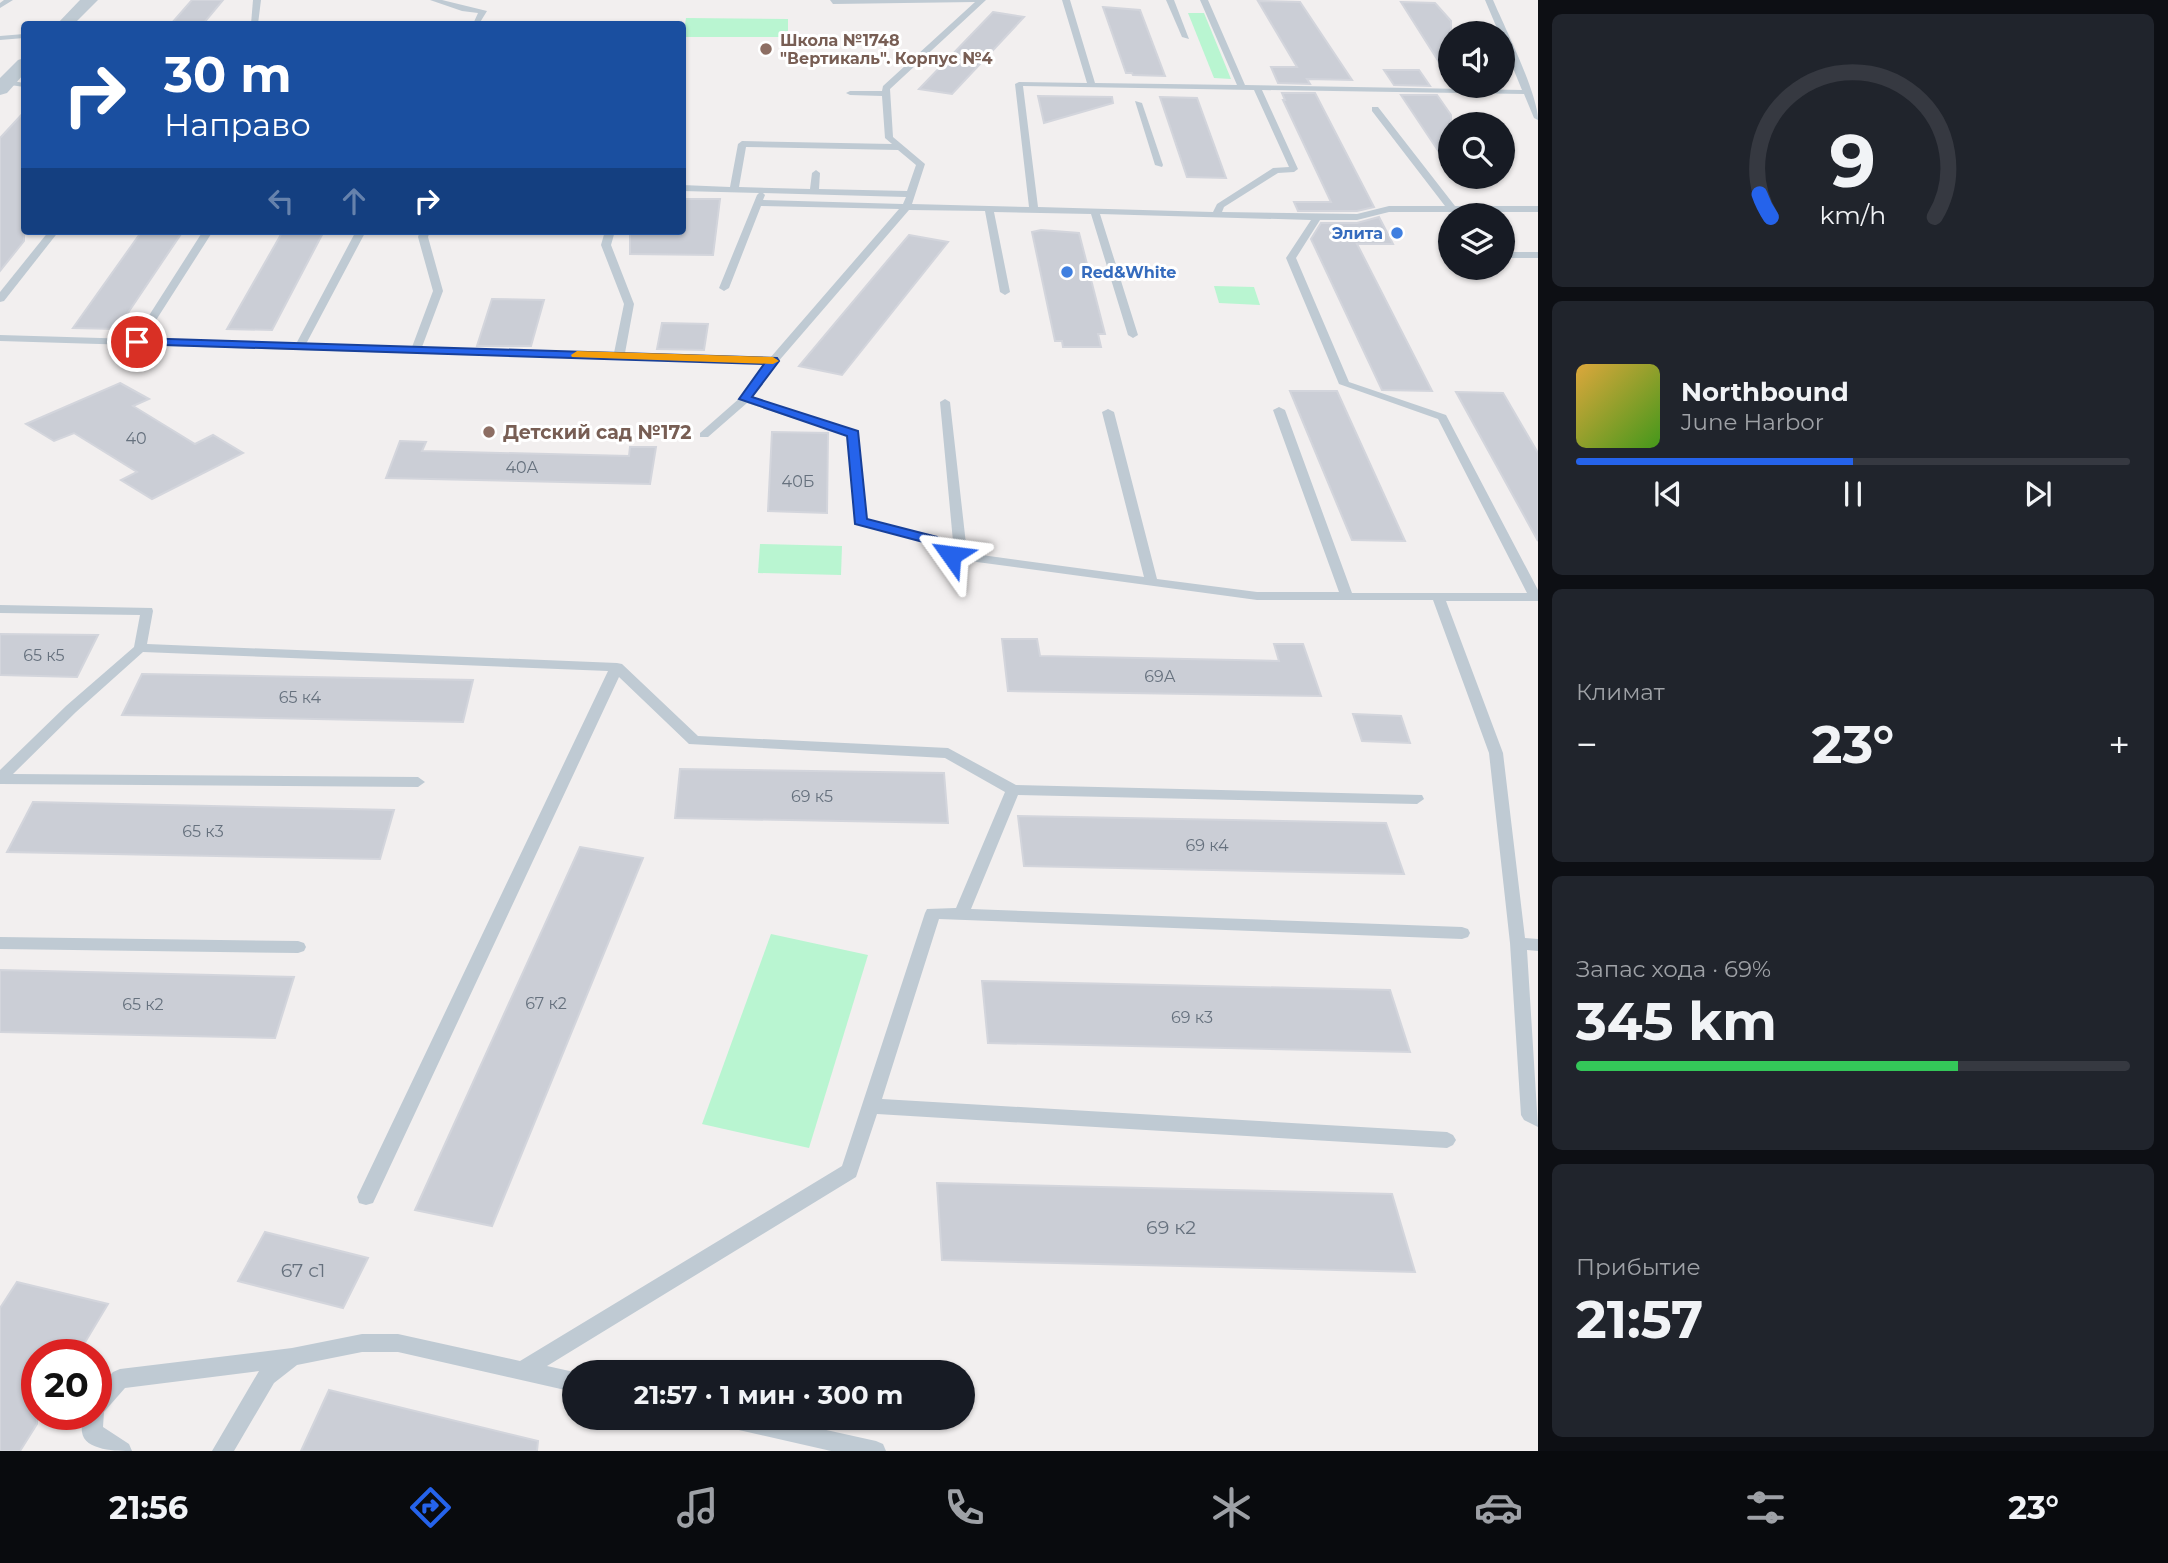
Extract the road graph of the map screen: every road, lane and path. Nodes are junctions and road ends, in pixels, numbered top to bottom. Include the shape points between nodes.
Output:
1 (9, 0) edge
2 (90, 0) edge
3 (257, 0) edge
4 (434, 0) edge
5 (981, 0) edge
6 (1066, 0) edge
7 (1170, 0) edge
8 (1203, 0) edge
9 (1489, 0) edge
10 (833, 2) dead end
11 (0, 6) edge
12 (68, 21) edge
13 (255, 21) edge
14 (478, 21) edge
15 (1498, 21) edge
16 (21, 36) edge
17 (10, 37) junction
18 (1186, 37) dead end
19 (0, 38) edge
20 (0, 43) edge
21 (1515, 62) edge
22 (21, 68) edge
23 (10, 85) edge
24 (1092, 85) junction
25 (1242, 88) junction
26 (1257, 88) junction
27 (1528, 92) junction
28 (850, 93) dead end
29 (886, 94) junction
30 (1138, 103) dead end
31 (1375, 109) dead end
32 (1538, 118) edge
33 (900, 147) junction
34 (1159, 165) dead end
35 (816, 173) dead end
36 (686, 188) edge
37 (734, 190) junction
38 (763, 191) junction
39 (814, 192) junction
40 (911, 194) junction
41 (758, 203) junction
42 (1447, 203) edge
43 (906, 206) junction
44 (989, 209) junction
45 (1438, 209) edge
46 (1515, 209) edge
47 (1538, 209) edge
48 (1034, 210) junction
49 (1096, 212) junction
50 (1216, 215) junction
51 (1317, 217) junction
52 (51, 235) edge
53 (205, 235) edge
54 (359, 235) edge
55 (424, 235) edge
56 (609, 235) edge
57 (1515, 255) edge
58 (1538, 255) edge
59 (724, 288) dead end
60 (1005, 292) dead end
61 (0, 299) edge
62 (1133, 335) dead end
63 (0, 338) edge
64 (137, 342) junction
65 (300, 346) junction
66 (416, 350) junction
67 (619, 356) junction
68 (773, 361) junction
69 (745, 399) junction
70 (945, 402) dead end
71 (1279, 410) dead end
72 (1108, 412) dead end
73 (704, 435) dead end
74 (961, 556) junction
75 (1152, 582) junction
76 (1347, 596) junction
77 (1438, 597) junction
78 (1537, 597) edge
79 (0, 609) edge
80 (140, 648) junction
81 (617, 667) junction
82 (0, 778) edge
83 (418, 782) dead end
84 (1013, 790) junction
85 (1417, 799) dead end
86 (961, 914) junction
87 (1462, 933) dead end
88 (0, 943) edge
89 (1518, 943) junction
90 (1538, 945) edge
91 (298, 947) dead end
92 (872, 1106) junction
93 (1538, 1120) edge
94 (1447, 1140) dead end
95 (366, 1196) dead end
96 (292, 1357) junction
97 (523, 1370) junction
98 (562, 1379) edge
99 (112, 1388) edge
100 (92, 1430) edge
101 (783, 1430) edge
102 (121, 1451) edge
103 (222, 1451) edge
104 (876, 1451) edge

1 - 11 lane
2 - 12 street
3 - 13 lane
4 - 14 lane via 483,10
5 - 10 lane
5 - 29 lane via 886,88
6 - 24 lane
7 - 18 lane
8 - 25 lane
9 - 15 lane
16 - 17 lane
17 - 19 lane
17 - 20 lane
21 - 27 lane
22 - 23 street
24 - 25 lane
24 - 48 lane via 1019,84
25 - 26 lane
26 - 27 lane
26 - 50 lane via 1294,169 1276,170 1220,206
27 - 32 lane
28 - 29 lane
29 - 33 lane via 889,138
30 - 34 lane
31 - 42 lane
33 - 37 lane via 742,144
33 - 40 lane via 921,164
35 - 39 lane
36 - 37 lane
37 - 38 lane
38 - 39 lane
38 - 41 lane
39 - 40 lane
40 - 43 lane
41 - 43 lane
41 - 59 lane
43 - 44 lane
43 - 68 lane
44 - 48 lane
44 - 60 lane
45 - 51 lane
46 - 47 lane
48 - 49 lane
49 - 50 lane
49 - 62 lane
50 - 51 lane
51 - 78 lane via 1291,258 1344,384 1442,417
52 - 61 lane
53 - 64 lane
54 - 65 lane
55 - 66 lane via 438,291
56 - 67 lane via 606,245 629,304
57 - 58 lane
63 - 64 lane
64 - 65 lane
65 - 66 lane
66 - 67 lane
67 - 68 lane
68 - 69 lane
69 - 73 lane
69 - 74 lane via 853,433 860,521 932,540 951,555
70 - 74 lane
71 - 76 lane
72 - 75 lane
74 - 75 lane
75 - 76 lane via 1257,596
76 - 77 lane
77 - 78 lane
77 - 89 lane via 1496,753 1509,805
79 - 80 lane via 147,611
80 - 81 lane
80 - 82 lane
81 - 84 lane via 694,741 948,753
81 - 95 lane
82 - 83 lane
84 - 85 lane
84 - 86 lane
86 - 87 lane
86 - 92 lane via 933,913
88 - 91 lane
89 - 90 lane
89 - 93 lane via 1530,1115
92 - 94 lane
92 - 97 lane via 850,1171
96 - 97 lane via 362,1343 398,1343
96 - 99 lane via 120,1379
96 - 103 lane via 267,1376
97 - 98 lane
100 - 102 lane
101 - 104 lane

